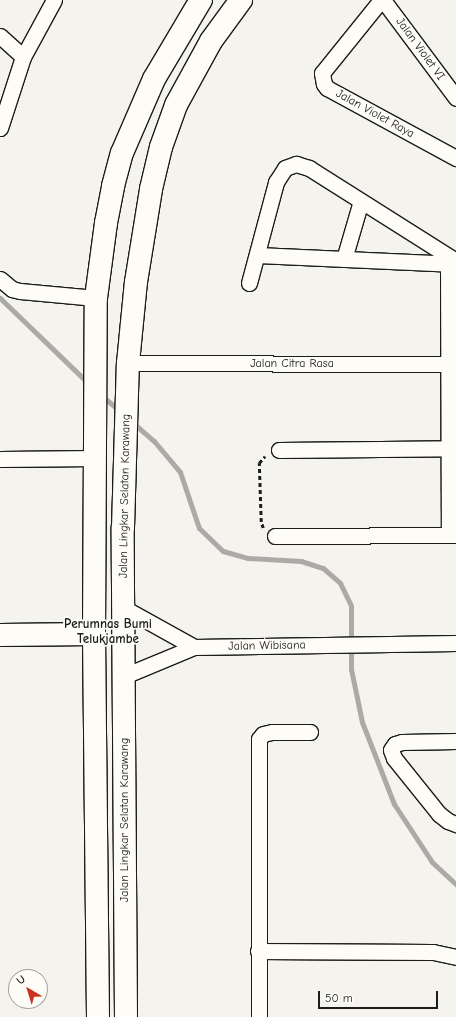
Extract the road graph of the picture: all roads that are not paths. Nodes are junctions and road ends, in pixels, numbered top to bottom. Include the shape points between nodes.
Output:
1 (54, 0) edge
2 (201, 0) edge
3 (241, 0) edge
4 (382, 0) edge
5 (0, 36) edge
6 (23, 57) junction
7 (456, 98) edge
8 (0, 128) edge
9 (456, 158) edge
10 (361, 201) junction
11 (257, 255) junction
12 (344, 259) junction
13 (453, 264) edge
14 (0, 279) edge
15 (249, 283) dead end
16 (96, 298) junction
17 (128, 363) junction
18 (452, 364) edge
19 (452, 448) edge
20 (279, 450) road end
21 (3, 455) edge
22 (96, 458) junction
23 (453, 535) edge
24 (275, 536) road end
25 (124, 608) junction
26 (94, 634) junction
27 (0, 635) edge
28 (456, 643) edge
29 (194, 647) junction
30 (124, 676) junction
31 (310, 732) dead end
32 (456, 741) edge
33 (456, 824) edge
34 (258, 951) junction
35 (456, 957) edge
36 (98, 1017) edge
37 (126, 1017) edge
38 (259, 1017) edge

1 - 6 street
2 - 16 main road via 154,79 122,153 106,223
3 - 17 main road, Jalan Lingkar Selatan Karawang via 211,41 196,68 176,105 161,146 143,227
4 - 7 street, Jalan Violet VI
4 - 9 street, Jalan Violet Raya via 322,73 324,84 327,88
5 - 6 street
6 - 8 street
10 - 11 street via 309,168 291,164 281,172 276,182
10 - 12 street
10 - 13 street
11 - 12 street
11 - 15 street
12 - 13 street
13 - 18 street
14 - 16 street via 20,292
16 - 22 main road
17 - 18 street, Jalan Citra Rasa
17 - 25 main road, Jalan Lingkar Selatan Karawang via 123,528
18 - 19 street
19 - 20 street
19 - 23 street
21 - 22 street
22 - 26 main road
23 - 24 street
25 - 29 street
25 - 30 main road, Jalan Lingkar Selatan Karawang
26 - 27 main road
26 - 36 main road
28 - 29 street, Jalan Wibisana
29 - 30 street
30 - 37 main road, Jalan Lingkar Selatan Karawang
31 - 34 street via 272,732 264,734 259,739
32 - 33 street via 402,742 395,744 391,750 394,758 439,814
34 - 35 street via 433,952
34 - 38 street

